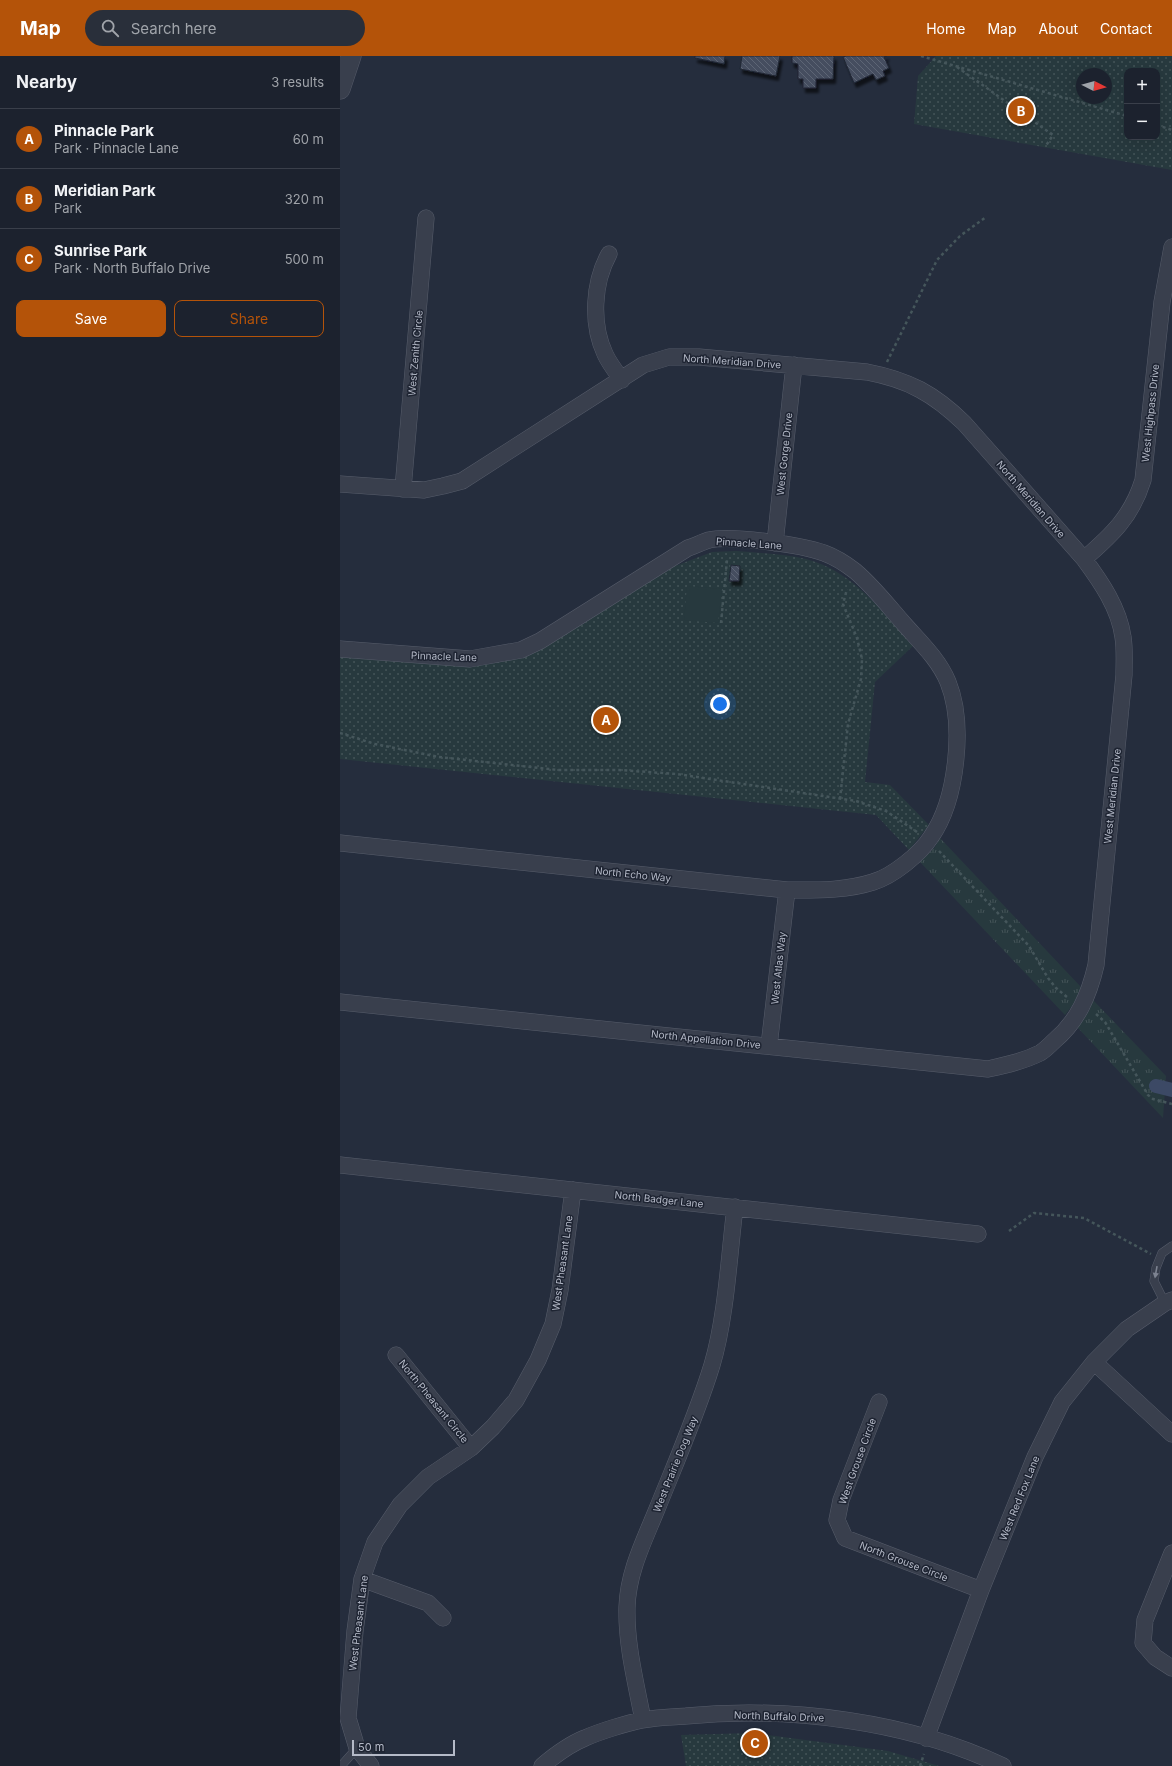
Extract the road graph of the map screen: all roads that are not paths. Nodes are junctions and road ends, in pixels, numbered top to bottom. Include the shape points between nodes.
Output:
1 (351, 56) edge
2 (340, 89) edge
3 (426, 218) dead end
4 (1172, 247) edge
5 (610, 254) dead end
6 (794, 365) junction
7 (622, 380) junction
8 (340, 484) edge
9 (403, 489) junction
10 (775, 543) junction
11 (1084, 559) junction
12 (340, 649) edge
13 (340, 843) edge
14 (916, 854) joint
15 (787, 890) junction
16 (340, 1002) edge
17 (1064, 1034) joint
18 (769, 1046) junction
19 (340, 1165) edge
20 (573, 1190) junction
21 (735, 1207) junction
22 (978, 1234) dead end
23 (1172, 1246) edge
24 (1168, 1301) edge
25 (396, 1355) dead end
26 (1094, 1362) junction
27 (879, 1402) dead end
28 (1172, 1434) edge
29 (471, 1448) junction
30 (837, 1520) joint
31 (1172, 1553) edge
32 (362, 1579) junction
33 (981, 1590) junction
34 (443, 1618) dead end
35 (1172, 1668) edge
36 (643, 1720) junction
37 (926, 1738) junction
38 (358, 1748) junction
39 (370, 1765) edge
40 (341, 1766) edge
41 (542, 1766) edge
42 (1003, 1766) edge

1 - 2 street
3 - 9 street, West Zenith Circle
4 - 11 street, West Highpass Drive via 1162,302 1143,480 1139,495 1118,528
5 - 7 street via 599,278 596,314 598,334 605,355
6 - 7 street, North Meridian Drive via 669,357 643,365
6 - 10 street, West Gorge Drive
6 - 11 street, North Meridian Drive via 889,376 923,390 946,405
7 - 9 street, North Meridian Drive via 462,481 424,490
8 - 9 street, North Meridian Drive
10 - 12 street, Pinnacle Lane via 710,540 688,548 540,641 521,650 470,659
10 - 14 street, Pinnacle Lane via 824,553 855,571 937,661 947,680 955,702 958,725 950,790 943,815 928,841
11 - 17 street, West Meridian Drive via 1100,581 1117,615 1123,638 1124,675 1096,965 1081,1010
13 - 15 street, North Echo Way
14 - 15 street, North Echo Way via 898,869 875,882 850,888
15 - 18 street, West Atlas Way
16 - 18 street, North Appellation Drive
17 - 18 street, North Appellation Drive via 1042,1052 1014,1063 988,1069
19 - 20 street, North Badger Lane
20 - 21 street, North Badger Lane
20 - 29 street, West Pheasant Lane via 553,1324 538,1360 516,1400
21 - 22 street, North Badger Lane
21 - 36 street, West Prairie Dog Way via 722,1317 712,1363 702,1396 631,1573 627,1606 629,1638
23 -> 24 lane via 1162,1252 1154,1281
24 - 26 street, West Red Fox Lane via 1127,1329
25 - 29 street, North Pheasant Circle
26 - 28 street
26 - 33 street, West Red Fox Lane via 1062,1402 1035,1457
27 - 30 street, West Grouse Circle via 841,1500
29 - 32 street, West Pheasant Lane via 428,1477 400,1505 375,1542
30 - 33 street, North Grouse Circle via 845,1538
31 - 35 street via 1145,1620 1143,1643 1155,1657
32 - 34 street via 428,1603
32 - 38 street, West Pheasant Lane via 348,1718
33 - 37 street, West Red Fox Lane
36 - 37 street, North Buffalo Drive via 752,1713 820,1717 886,1727
36 - 41 street, North Buffalo Drive via 585,1738
37 - 42 street, North Buffalo Drive
38 - 39 street, West Pheasant Lane
38 - 40 lane

